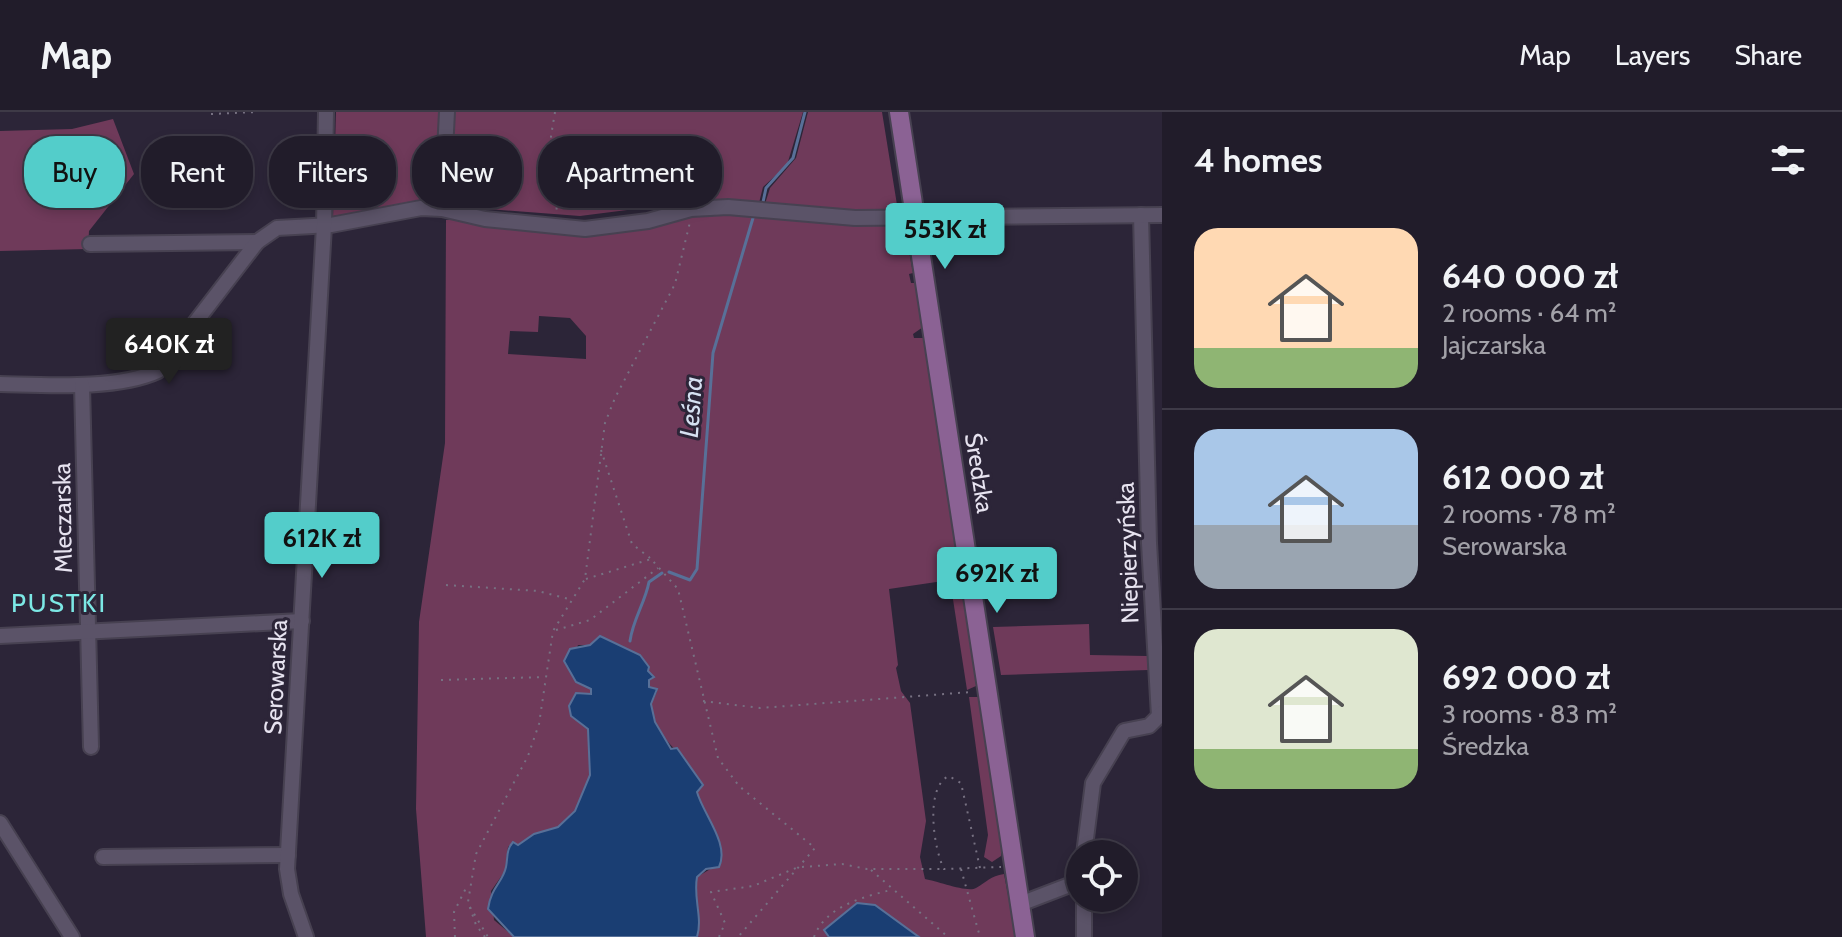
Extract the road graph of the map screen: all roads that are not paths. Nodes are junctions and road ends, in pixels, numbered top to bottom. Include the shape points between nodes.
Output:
1 (326, 112) edge
2 (447, 112) edge
3 (899, 112) edge
4 (442, 209) junction
5 (1141, 215) junction
6 (1162, 215) edge
7 (915, 217) junction
8 (324, 226) junction
9 (257, 242) junction
10 (90, 244) dead end
11 (1145, 381) junction
12 (1162, 381) edge
13 (0, 384) edge
14 (82, 385) junction
15 (302, 621) junction
16 (86, 632) junction
17 (0, 636) edge
18 (1161, 715) edge
19 (91, 747) dead end
20 (0, 823) edge
21 (1086, 840) edge
22 (288, 855) junction
23 (103, 857) dead end
24 (1066, 886) edge
25 (1020, 904) junction
26 (1084, 912) edge
27 (72, 937) edge
28 (306, 937) edge
29 (1025, 937) edge
30 (1084, 937) edge

1 - 8 street, Serowarska
2 - 4 street
3 - 7 main road, Średzka
4 - 7 street via 585,229 728,207 855,218
4 - 8 street
5 - 6 street
5 - 7 street
5 - 11 street, Niepierzyńska
7 - 25 main road, Średzka
8 - 9 street via 277,228
8 - 15 street, Serowarska
9 - 10 street
9 - 14 street via 158,371
11 - 12 street
11 - 18 street, Niepierzyńska via 1154,662
13 - 14 street
14 - 16 street, Mleczarska
15 - 16 street
15 - 22 street, Serowarska
16 - 17 street
16 - 19 street, Mleczarska
18 - 21 street, Niepierzyńska via 1149,726 1124,731 1093,783
20 - 27 street
22 - 23 street
22 - 28 street, Serowarska via 291,894
24 - 25 street
25 - 29 main road, Średzka
26 - 30 street

